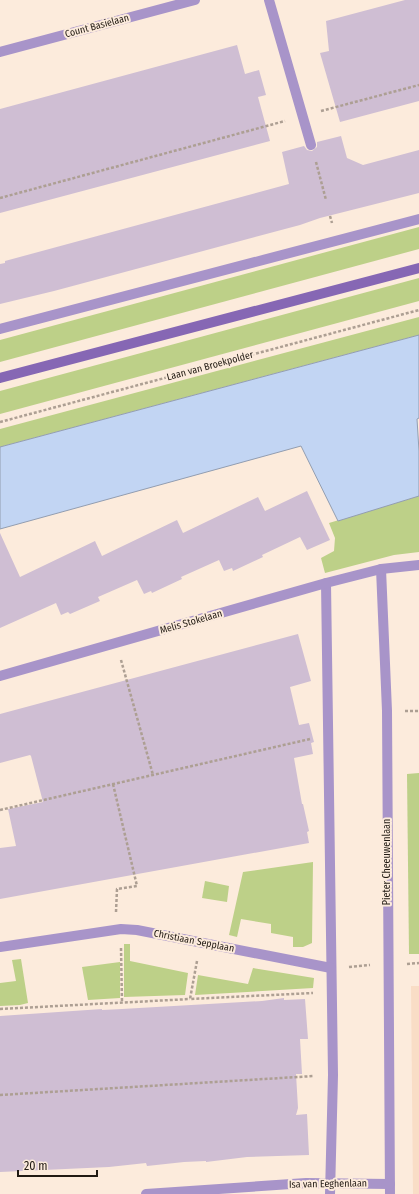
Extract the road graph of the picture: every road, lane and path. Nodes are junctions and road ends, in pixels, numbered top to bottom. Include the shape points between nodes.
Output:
1 (195, 0) edge
2 (269, 0) edge
3 (0, 52) edge
4 (419, 85) edge
5 (303, 116) junction
6 (311, 145) joint
7 (0, 198) edge
8 (326, 200) dead end
9 (419, 219) edge
10 (419, 268) edge
11 (419, 310) edge
12 (0, 329) edge
13 (0, 378) edge
14 (0, 422) edge
15 (419, 565) edge
16 (382, 569) junction
17 (326, 583) junction
18 (117, 643) junction
19 (0, 676) edge
20 (328, 735) junction
21 (153, 775) junction
22 (113, 784) junction
23 (0, 810) edge
24 (119, 929) junction
25 (200, 943) junction
26 (0, 947) edge
27 (388, 964) junction
28 (331, 968) junction
29 (331, 992) junction
30 (190, 999) junction
31 (122, 1002) junction
32 (0, 1009) edge
33 (333, 1075) junction
34 (0, 1095) edge
35 (330, 1189) edge
36 (390, 1189) edge
37 (146, 1194) edge

1 - 3 street, Count Basielaan
2 - 5 street
4 - 5 path
5 - 6 street
5 - 7 path
6 - 8 path
9 - 12 street
10 - 13 main road
11 - 14 path, Laan van Broekpolder
15 - 16 street
16 - 17 street, Melis Stokelaan
16 - 27 street, Pieter Cheeuwenlaan via 387,711
17 - 18 street, Melis Stokelaan
17 - 20 street
18 - 19 street, Melis Stokelaan
18 - 21 path
20 - 21 path
20 - 28 street
21 - 22 path
22 - 23 path
22 - 24 path via 137,886 117,889
24 - 25 street, Christiaan Sepplaan via 137,930
24 - 26 street, Christiaan Sepplaan
24 - 31 path
25 - 28 street, Christiaan Sepplaan
25 - 30 path
27 - 28 path
27 - 36 street, Pieter Cheeuwenlaan
28 - 29 street
29 - 30 path
29 - 33 street
30 - 31 path
31 - 32 path
33 - 34 path
33 - 35 street
35 - 36 street, Isa van Eeghenlaan
35 - 37 street, Isa van Eeghenlaan via 306,1183

